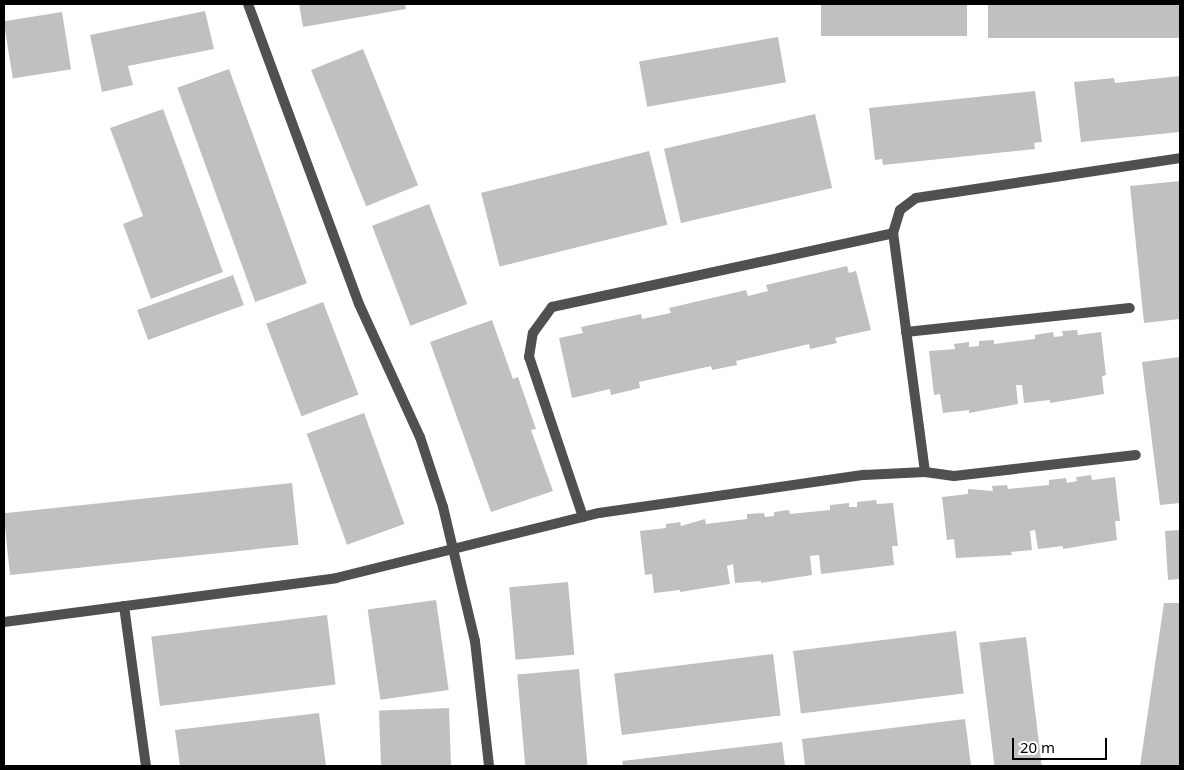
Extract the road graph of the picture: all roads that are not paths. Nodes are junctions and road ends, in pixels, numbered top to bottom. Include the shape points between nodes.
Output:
1 (248, 4) edge
2 (1180, 158) edge
3 (893, 233) junction
4 (1130, 308) dead end
5 (906, 332) junction
6 (1136, 455) dead end
7 (925, 472) junction
8 (584, 517) junction
9 (455, 550) junction
10 (124, 606) junction
11 (4, 622) edge
12 (146, 766) edge
13 (489, 766) edge

1 - 9 street via 359,304 420,437
2 - 3 street via 916,198 900,210
3 - 5 street
3 - 8 street via 552,306 533,333 529,356
4 - 5 street
5 - 7 street
6 - 7 street via 954,476
7 - 8 street via 864,475
8 - 9 street
9 - 10 street via 336,578
9 - 13 street via 475,641
10 - 11 street
10 - 12 street

